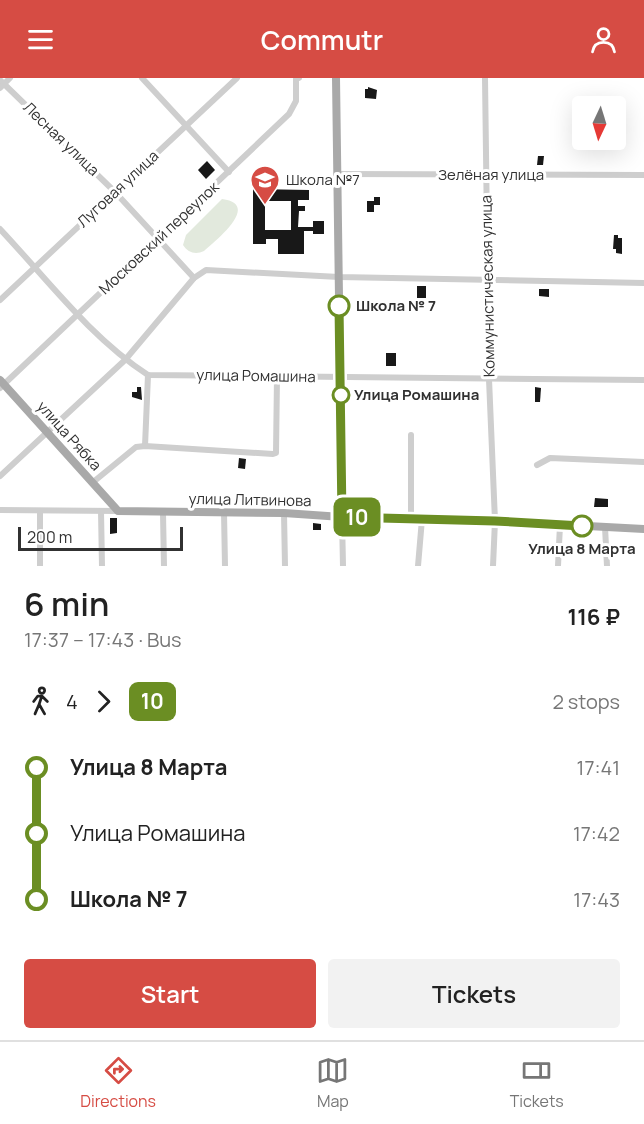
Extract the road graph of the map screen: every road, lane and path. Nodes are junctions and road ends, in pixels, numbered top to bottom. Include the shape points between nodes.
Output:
1 (10, 78) edge
2 (142, 78) edge
3 (237, 78) edge
4 (296, 78) edge
5 (336, 78) edge
6 (486, 78) edge
7 (1, 84) edge
8 (186, 126) junction
9 (229, 172) junction
10 (337, 174) junction
11 (486, 175) junction
12 (644, 175) edge
13 (115, 192) junction
14 (0, 229) edge
15 (158, 239) junction
16 (35, 267) junction
17 (339, 277) junction
18 (194, 278) junction
19 (489, 279) junction
20 (644, 283) edge
21 (0, 300) edge
22 (77, 315) junction
23 (125, 360) junction
24 (148, 375) junction
25 (277, 377) junction
26 (341, 377) junction
27 (489, 379) junction
28 (644, 380) edge
29 (1, 384) edge
30 (47, 432) junction
31 (411, 435) dead end
32 (145, 446) junction
33 (644, 462) edge
34 (537, 465) dead end
35 (0, 476) edge
36 (93, 483) junction
37 (0, 510) edge
38 (101, 511) junction
39 (118, 511) junction
40 (40, 512) junction
41 (225, 512) junction
42 (163, 513) junction
43 (284, 513) junction
44 (342, 517) junction
45 (411, 519) junction
46 (422, 519) junction
47 (495, 521) junction
48 (560, 525) junction
49 (605, 527) junction
50 (644, 529) edge
51 (40, 566) edge
52 (102, 566) edge
53 (164, 566) edge
54 (225, 566) edge
55 (285, 566) edge
56 (343, 566) edge
57 (418, 566) edge
58 (493, 566) edge
59 (558, 566) edge
60 (607, 566) edge

1 - 7 street
2 - 8 street
3 - 8 street, Луговая улица
4 - 9 street, Московский переулок via 296,101 289,114
5 - 10 main road
6 - 11 street, Коммунистическая улица
7 - 13 street, Лесная улица
8 - 9 street
8 - 13 street, Луговая улица
9 - 15 street, Московский переулок
10 - 11 street, Зелёная улица
10 - 17 main road
11 - 12 street, Зелёная улица
11 - 19 street, Коммунистическая улица
13 - 15 street, Лесная улица
13 - 16 street, Луговая улица
14 - 16 street
15 - 18 street, Лесная улица
15 - 22 street, Московский переулок
16 - 21 street, Луговая улица
16 - 22 street
17 - 18 street via 206,270
17 - 19 street
17 - 26 main road
18 - 23 street
19 - 20 street
19 - 27 street, Коммунистическая улица
22 - 23 street
22 - 29 street, Московский переулок
23 - 24 street
23 - 30 street
24 - 25 street, улица Ромашина
24 - 32 street
25 - 26 street, улица Ромашина
25 - 32 street via 276,453
26 - 27 street, улица Ромашина
26 - 44 main road
27 - 28 street, улица Ромашина
27 - 47 street, Коммунистическая улица
29 - 30 main road, улица Рябка
30 - 35 street
30 - 36 main road, улица Рябка
31 - 45 street
32 - 36 street via 129,451
33 - 34 street via 550,458
36 - 39 main road, улица Рябка
37 - 40 street, улица Литвинова
38 - 39 street, улица Литвинова
38 - 40 street, улица Литвинова
38 - 52 street
39 - 42 main road, улица Литвинова
40 - 51 street
41 - 42 main road, улица Литвинова
41 - 43 main road, улица Литвинова
41 - 54 street
42 - 53 street
43 - 44 main road, улица Литвинова
43 - 55 street
44 - 45 main road, улица Литвинова
44 - 56 street
45 - 46 main road, улица Литвинова
46 - 47 main road, улица Литвинова
46 - 57 street
47 - 48 main road, улица Литвинова
47 - 58 street, Коммунистическая улица
48 - 49 main road, улица Литвинова
48 - 59 street
49 - 50 main road, улица Литвинова
49 - 60 street

